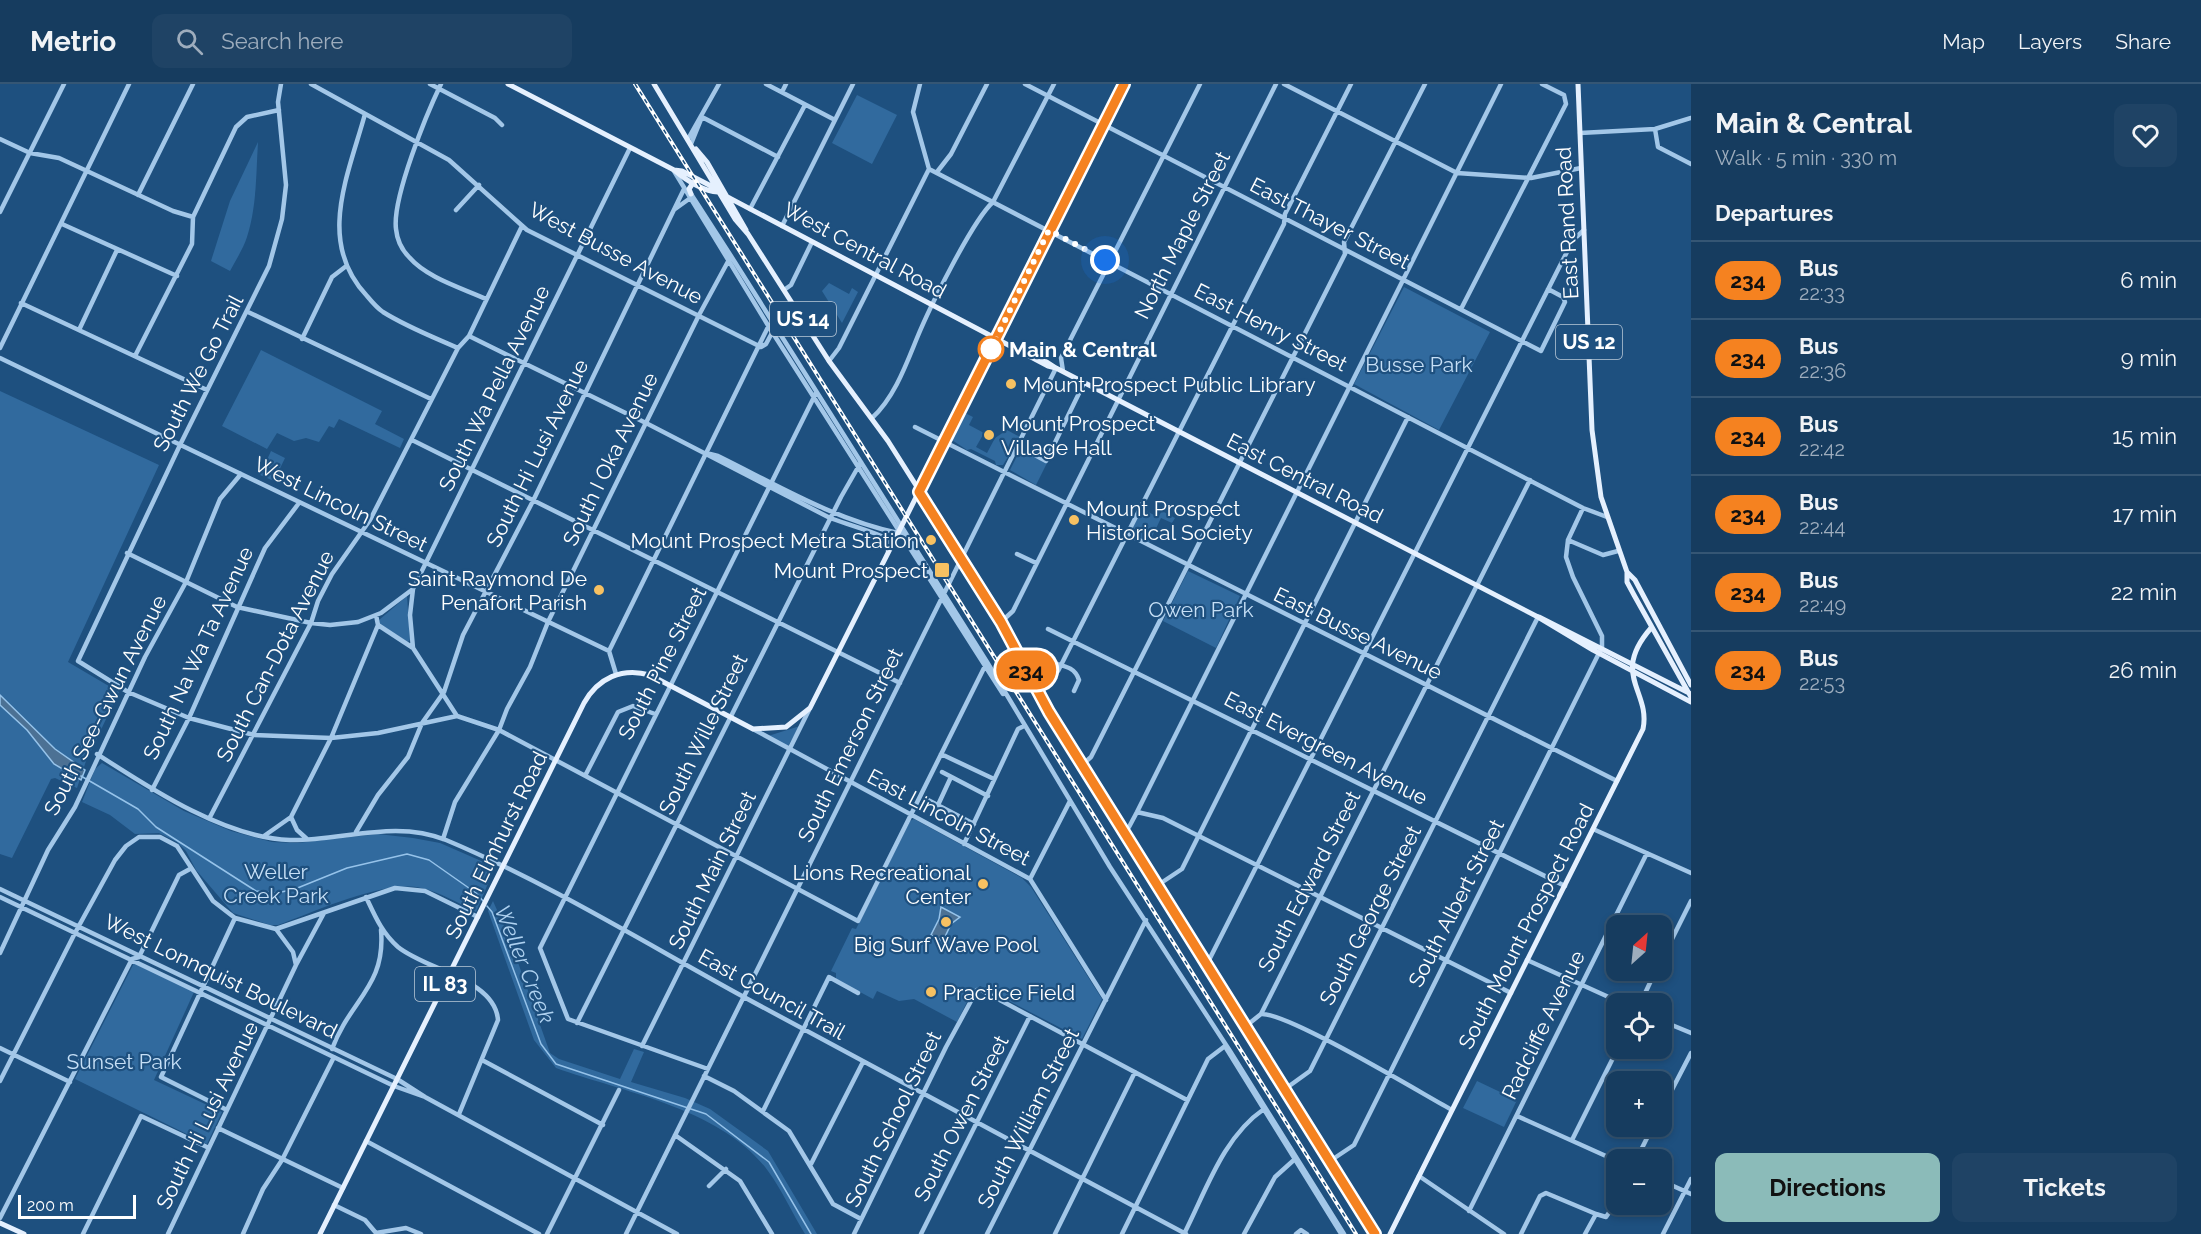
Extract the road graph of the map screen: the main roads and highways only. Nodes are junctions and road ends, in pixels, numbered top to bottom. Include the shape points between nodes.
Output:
1 (508, 84) edge
2 (654, 84) edge
3 (1124, 84) edge
4 (1578, 84) edge
5 (690, 141) junction
6 (674, 170) junction
7 (706, 174) junction
8 (700, 180) junction
9 (693, 183) junction
10 (718, 192) junction
11 (690, 196) road end
12 (729, 198) junction
13 (748, 234) junction
14 (996, 337) junction
15 (919, 492) junction
16 (1627, 572) junction
17 (1651, 628) junction
18 (1601, 650) junction
19 (1632, 663) junction
20 (1631, 670) junction
21 (1647, 678) junction
22 (1691, 685) edge
23 (1636, 690) junction
24 (1690, 696) edge
25 (753, 729) joint
26 (0, 1223) edge
27 (24, 1234) edge
28 (320, 1234) edge
29 (1376, 1234) edge
30 (1390, 1234) edge

1 - 6 main road, West Central Road
2 - 5 main road, US 14
3 - 14 main road, South Main Street
4 - 16 main road, East Rand Road / US 12 via 1592,430 1601,497
5 - 7 main road, US 14
5 - 12 main road, US 14
6 - 8 main road, West Central Road
6 - 9 main road, West Central Road
7 - 8 main road
7 - 10 main road, US 14
8 - 10 main road, West Central Road
9 - 10 main road, West Central Road
9 - 11 main road
10 - 12 main road, West Central Road
10 - 13 main road, US 14
12 - 13 main road, US 14
12 - 14 main road, West Central Road
13 - 15 main road, US 14
14 - 15 main road, South Main Street
14 - 18 main road, East Central Road
15 - 25 main road, South Main Street via 810,708 786,727
15 - 29 main road, US 14 via 1001,622 1042,701
16 - 17 main road, East Rand Road / US 12 via 1628,584
16 - 22 main road, East Rand Road / US 12 via 1635,580
17 - 19 main road, South Mount Prospect Road
17 - 24 main road, East Rand Road / US 12
18 - 19 main road, East Central Road
18 - 20 main road, East Central Road
19 - 20 main road, South Mount Prospect Road
19 - 24 main road, East Central Road
20 - 21 main road, East Central Road
20 - 23 main road, South Mount Prospect Road
21 - 23 main road
21 - 24 main road, East Central Road
23 - 30 main road, South Mount Prospect Road via 1643,729
25 - 28 main road, South Elmhurst Road / IL 83 via 642,673 616,674 595,686
26 - 27 main road

